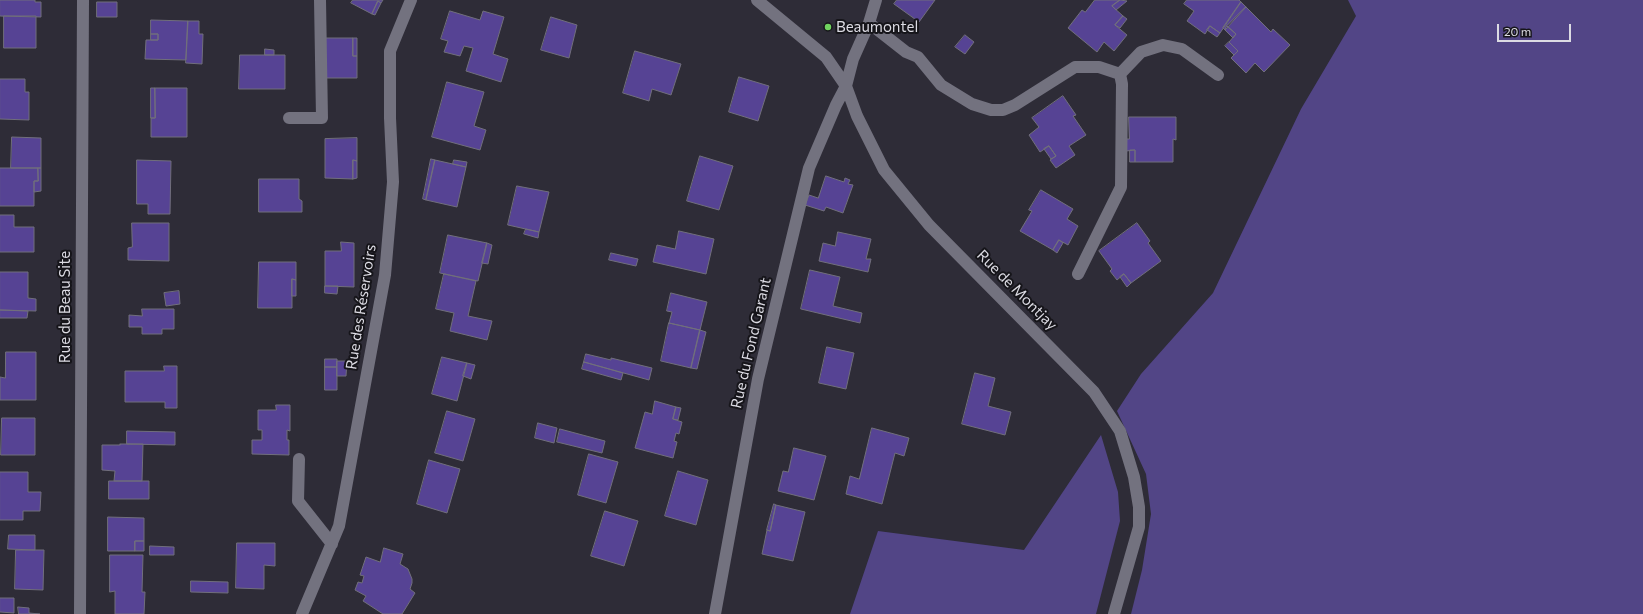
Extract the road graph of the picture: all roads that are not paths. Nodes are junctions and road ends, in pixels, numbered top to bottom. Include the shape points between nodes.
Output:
1 (83, 0) edge
2 (320, 0) edge
3 (411, 0) edge
4 (757, 0) edge
5 (876, 0) edge
6 (869, 23) junction
7 (1120, 74) junction
8 (1218, 75) dead end
9 (846, 86) junction
10 (289, 118) dead end
11 (1078, 274) dead end
12 (299, 460) dead end
13 (332, 544) junction
14 (80, 614) edge
15 (302, 614) edge
16 (715, 614) edge
17 (1114, 614) edge

1 - 14 street, Rue du Beau Site
2 - 10 street via 322,118
3 - 13 street, Rue des Réservoirs via 390,51 393,182 385,275 339,526
4 - 9 street, Rue de Montjay via 826,57
5 - 6 street
6 - 7 street via 906,52 918,57 941,85 972,104 991,110 1003,110 1014,105 1075,67 1099,67
6 - 9 street via 853,59
7 - 8 street via 1141,52 1163,45 1182,48
7 - 11 street via 1121,187
9 - 16 street, Rue du Fond Garant via 809,168 758,379
9 - 17 street, Rue de Montjay via 857,116 884,170 929,225 1094,392 1120,431 1134,477 1139,527
12 - 13 street via 298,501
13 - 15 street, Rue des Réservoirs

